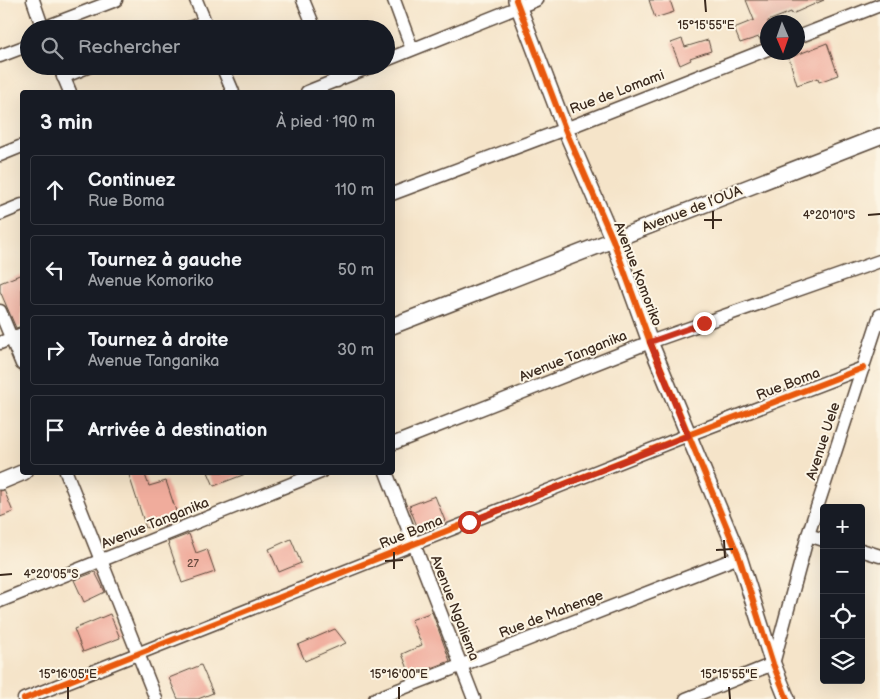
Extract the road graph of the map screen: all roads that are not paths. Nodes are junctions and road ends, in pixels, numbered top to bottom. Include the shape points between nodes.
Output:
1 (33, 0) edge
2 (116, 0) edge
3 (196, 0) edge
4 (303, 0) edge
5 (394, 0) edge
6 (536, 0) edge
7 (518, 3) edge
8 (880, 5) edge
9 (40, 20) edge
10 (64, 20) edge
11 (204, 20) edge
12 (311, 20) edge
13 (805, 35) edge
14 (20, 48) edge
15 (412, 49) junction
16 (760, 52) edge
17 (0, 56) edge
18 (395, 56) edge
19 (62, 75) edge
20 (226, 75) edge
21 (335, 75) edge
22 (351, 75) edge
23 (337, 81) junction
24 (69, 90) edge
25 (232, 90) edge
26 (312, 90) edge
27 (565, 128) junction
28 (880, 136) edge
29 (20, 147) edge
30 (0, 155) edge
31 (395, 193) edge
32 (20, 206) edge
33 (0, 214) edge
34 (613, 240) junction
35 (880, 261) edge
36 (0, 311) edge
37 (880, 315) edge
38 (395, 325) edge
39 (11, 338) edge
40 (650, 342) junction
41 (875, 347) edge
42 (20, 359) edge
43 (863, 368) junction
44 (688, 436) junction
45 (395, 443) edge
46 (20, 474) edge
47 (67, 475) edge
48 (314, 475) edge
49 (387, 475) edge
50 (0, 482) edge
51 (808, 535) junction
52 (820, 539) edge
53 (414, 544) junction
54 (865, 551) edge
55 (880, 556) edge
56 (739, 557) junction
57 (100, 561) junction
58 (0, 601) edge
59 (138, 654) junction
60 (773, 664) junction
61 (461, 665) junction
62 (24, 699) edge
63 (156, 699) edge
64 (375, 699) edge
65 (474, 699) edge
66 (686, 699) edge
67 (787, 699) edge

1 - 9 street
2 - 10 street
3 - 11 street
4 - 12 street
5 - 15 street
6 - 7 street
7 - 15 street
7 - 27 street, Avenue Komoriko
8 - 13 street
14 - 17 street
15 - 18 street
16 - 27 street, Rue de Lomami
19 - 24 street
20 - 25 street
21 - 23 street
22 - 23 street
23 - 26 street
27 - 31 street, Rue de Lomami
27 - 34 street, Avenue Komoriko
28 - 34 street, Avenue de l’OUA
29 - 30 street
32 - 33 street
34 - 38 street, Avenue de l’OUA
34 - 40 street, Avenue Komoriko
35 - 40 street, Avenue Tanganika
36 - 39 street
37 - 41 street, Avenue Uele
39 - 42 street
40 - 44 street, Avenue Komoriko
40 - 45 street, Avenue Tanganika
41 - 43 street, Avenue Uele
43 - 44 street, Rue Boma
43 - 51 street, Avenue Uele
44 - 53 street, Rue Boma
44 - 56 street, Avenue Komoriko
46 - 50 street
47 - 57 street
48 - 57 street, Avenue Tanganika
49 - 53 street, Avenue Ngaliema
51 - 52 street
51 - 60 street, Avenue Uele
53 - 59 street, Rue Boma
53 - 61 street, Avenue Ngaliema
54 - 55 street
56 - 60 street, Avenue Komoriko
56 - 61 street, Rue de Mahenge
57 - 58 street, Avenue Tanganika
57 - 59 street
59 - 62 street, Rue Boma
59 - 63 street
60 - 66 street
60 - 67 street, Avenue Komoriko
61 - 64 street, Rue de Mahenge
61 - 65 street, Avenue Ngaliema

